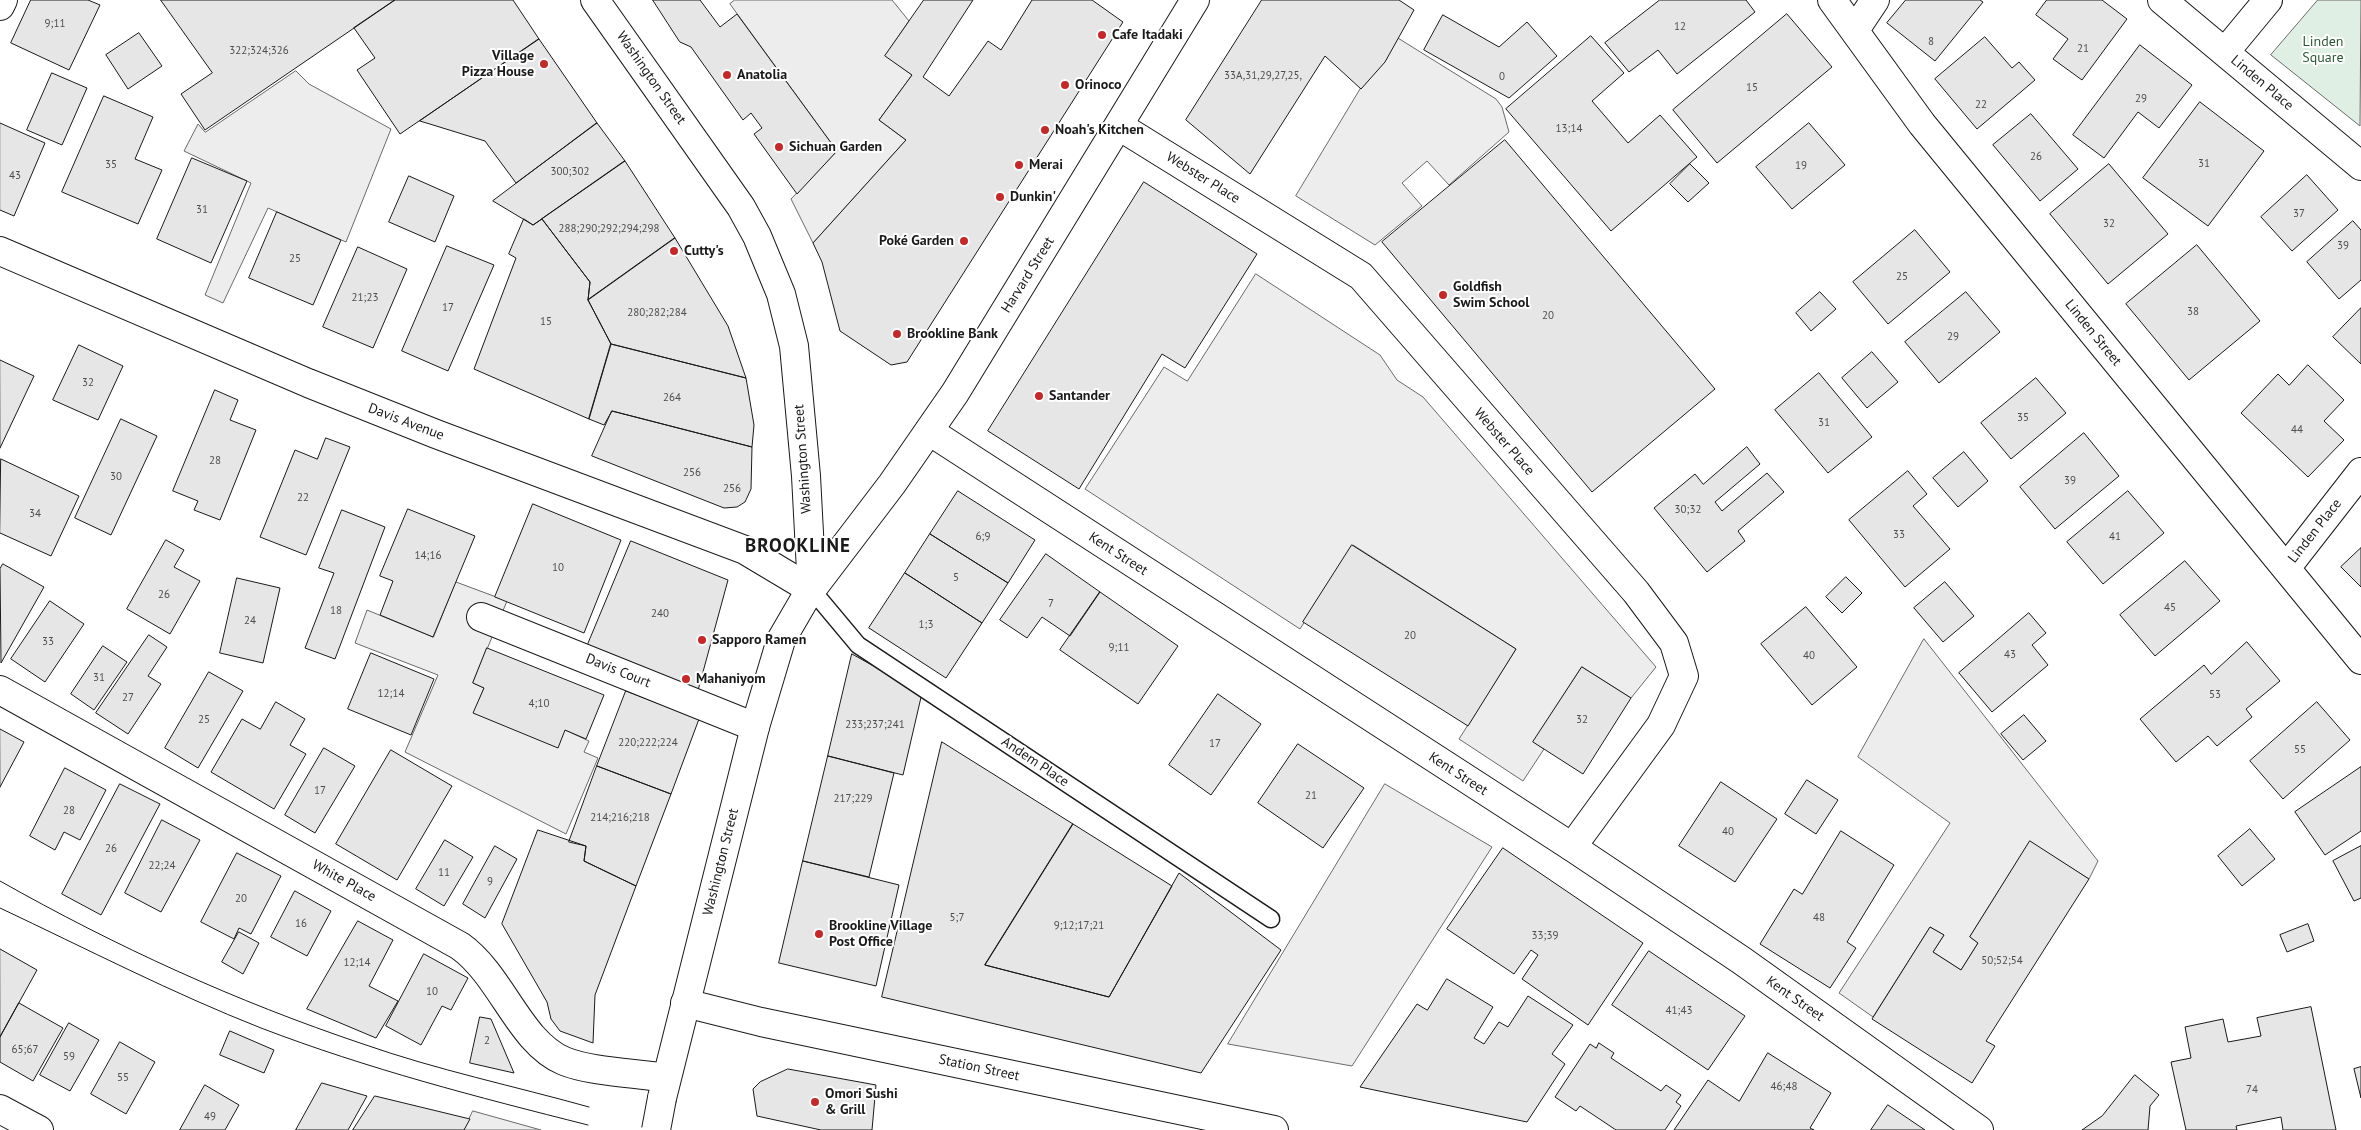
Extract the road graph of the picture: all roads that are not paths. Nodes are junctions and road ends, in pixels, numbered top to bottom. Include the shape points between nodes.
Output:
1 (3, 0) edge
2 (595, 0) edge
3 (1195, 0) edge
4 (1832, 0) edge
5 (1876, 0) edge
6 (2162, 0) edge
7 (2268, 0) edge
8 (0, 6) edge
9 (1855, 30) junction
10 (2225, 52) junction
11 (1119, 126) junction
12 (2361, 166) edge
13 (0, 251) edge
14 (929, 431) junction
15 (2361, 472) edge
16 (2286, 567) junction
17 (812, 590) junction
18 (481, 617) dead end
19 (2361, 660) edge
20 (0, 690) edge
21 (755, 727) junction
22 (1572, 848) junction
23 (1271, 919) dead end
24 (686, 1002) junction
25 (664, 1088) junction
26 (0, 1109) edge
27 (40, 1130) edge
28 (656, 1130) edge
29 (1274, 1130) edge
30 (1979, 1130) edge

1 - 8 main road
2 - 17 main road, Washington Street via 741,207 781,294 794,346
3 - 11 main road, Harvard Street
4 - 9 main road, Linden Street
5 - 9 main road
6 - 10 main road, Linden Place
7 - 10 main road
9 - 16 main road, Linden Street via 1922,124
10 - 12 main road, Linden Place
11 - 14 main road, Harvard Street
11 - 22 main road, Webster Place via 1361,276 1636,592 1674,643 1684,676 1661,725
13 - 17 main road, Davis Avenue via 308,383 745,550
14 - 17 main road, Harvard Street
14 - 22 main road, Kent Street
15 - 16 main road, Linden Place
16 - 19 main road, Linden Street
17 - 21 main road, Washington Street via 781,640
17 - 23 lane, Andem Place via 858,645
18 - 21 main road, Davis Court
20 - 25 main road, White Place via 460,946 487,970 531,1035 553,1055
21 - 24 main road, Washington Street
22 - 30 main road, Kent Street via 1741,960
24 - 25 main road, Washington Street
24 - 29 main road, Station Street via 770,1024
25 - 28 main road, Washington Street, bridge
26 - 27 main road

